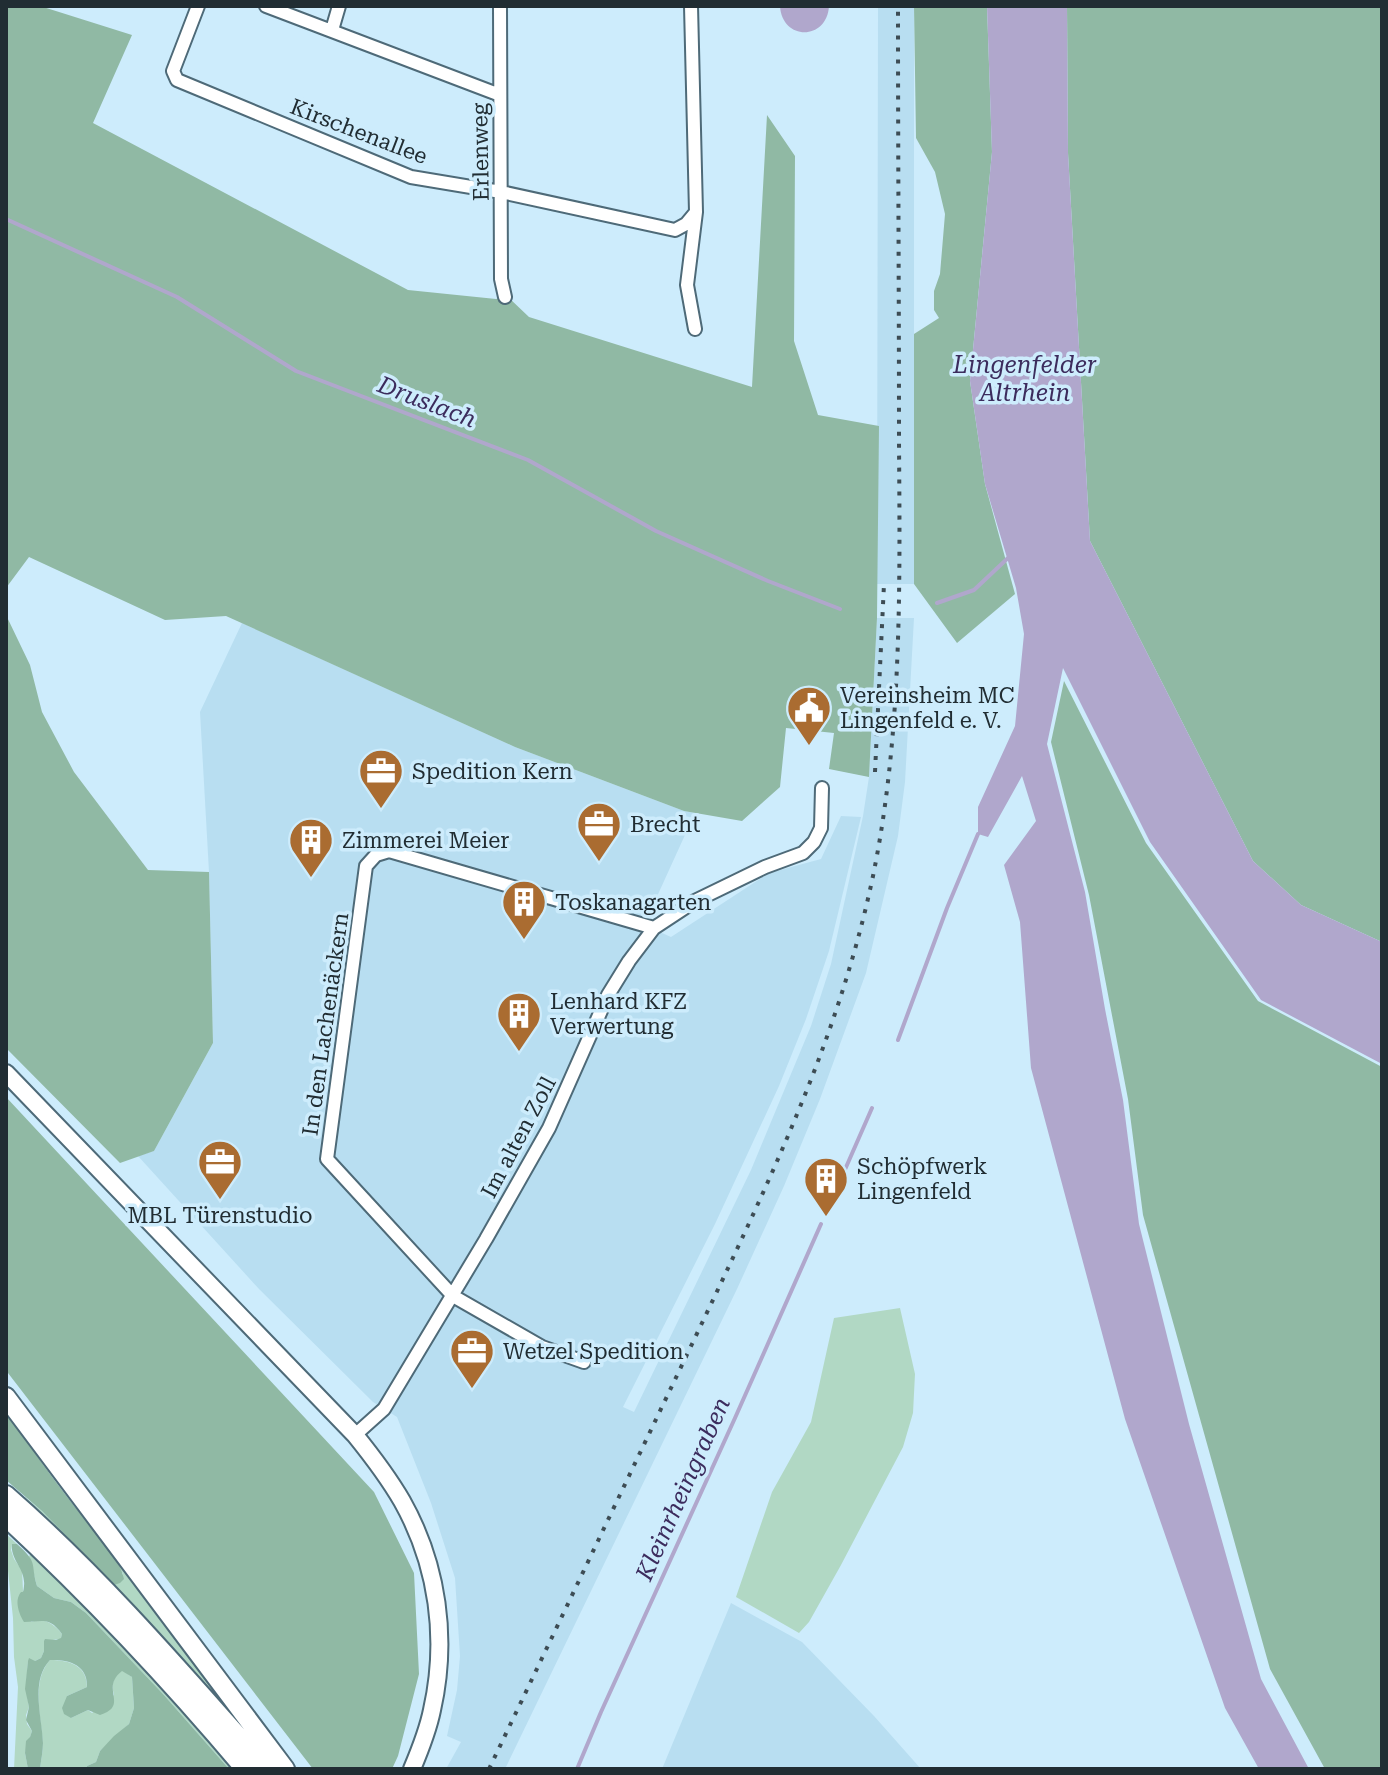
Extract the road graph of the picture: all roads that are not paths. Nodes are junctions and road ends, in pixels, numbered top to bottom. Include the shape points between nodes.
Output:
1 (198, 6) edge
2 (266, 6) edge
3 (339, 6) edge
4 (500, 6) edge
5 (691, 6) edge
6 (332, 30) junction
7 (500, 95) junction
8 (501, 192) junction
9 (696, 212) junction
10 (505, 297) dead end
11 (695, 329) dead end
12 (822, 788) dead end
13 (654, 928) junction
14 (6, 1073) edge
15 (453, 1296) junction
16 (584, 1362) dead end
17 (6, 1397) edge
18 (355, 1435) junction
19 (9, 1509) edge
20 (245, 1769) edge
21 (267, 1769) edge
22 (285, 1769) edge
23 (412, 1769) edge

1 - 8 street, Kirschenallee via 173,71 177,80 411,177
2 - 6 street
3 - 6 street
4 - 7 street, Erlenweg
5 - 9 street
6 - 7 street
7 - 8 street, Erlenweg
8 - 9 street, Kirschenallee via 675,230
8 - 10 street, Erlenweg
9 - 11 street via 687,285
12 - 13 street, Im alten Zoll via 821,828 803,853 695,901
13 - 15 street, Im alten Zoll via 608,995 549,1128
13 - 15 street, In den Lachenäckern via 389,851 366,866 327,1159
14 - 18 main road
15 - 16 street, In den Lachenäckern via 542,1347
15 - 18 street, Im alten Zoll via 384,1409
17 - 22 highway
18 - 23 main road via 413,1524 424,1548 439,1616 432,1713
19 - 20 highway
19 - 21 highway via 91,1576

